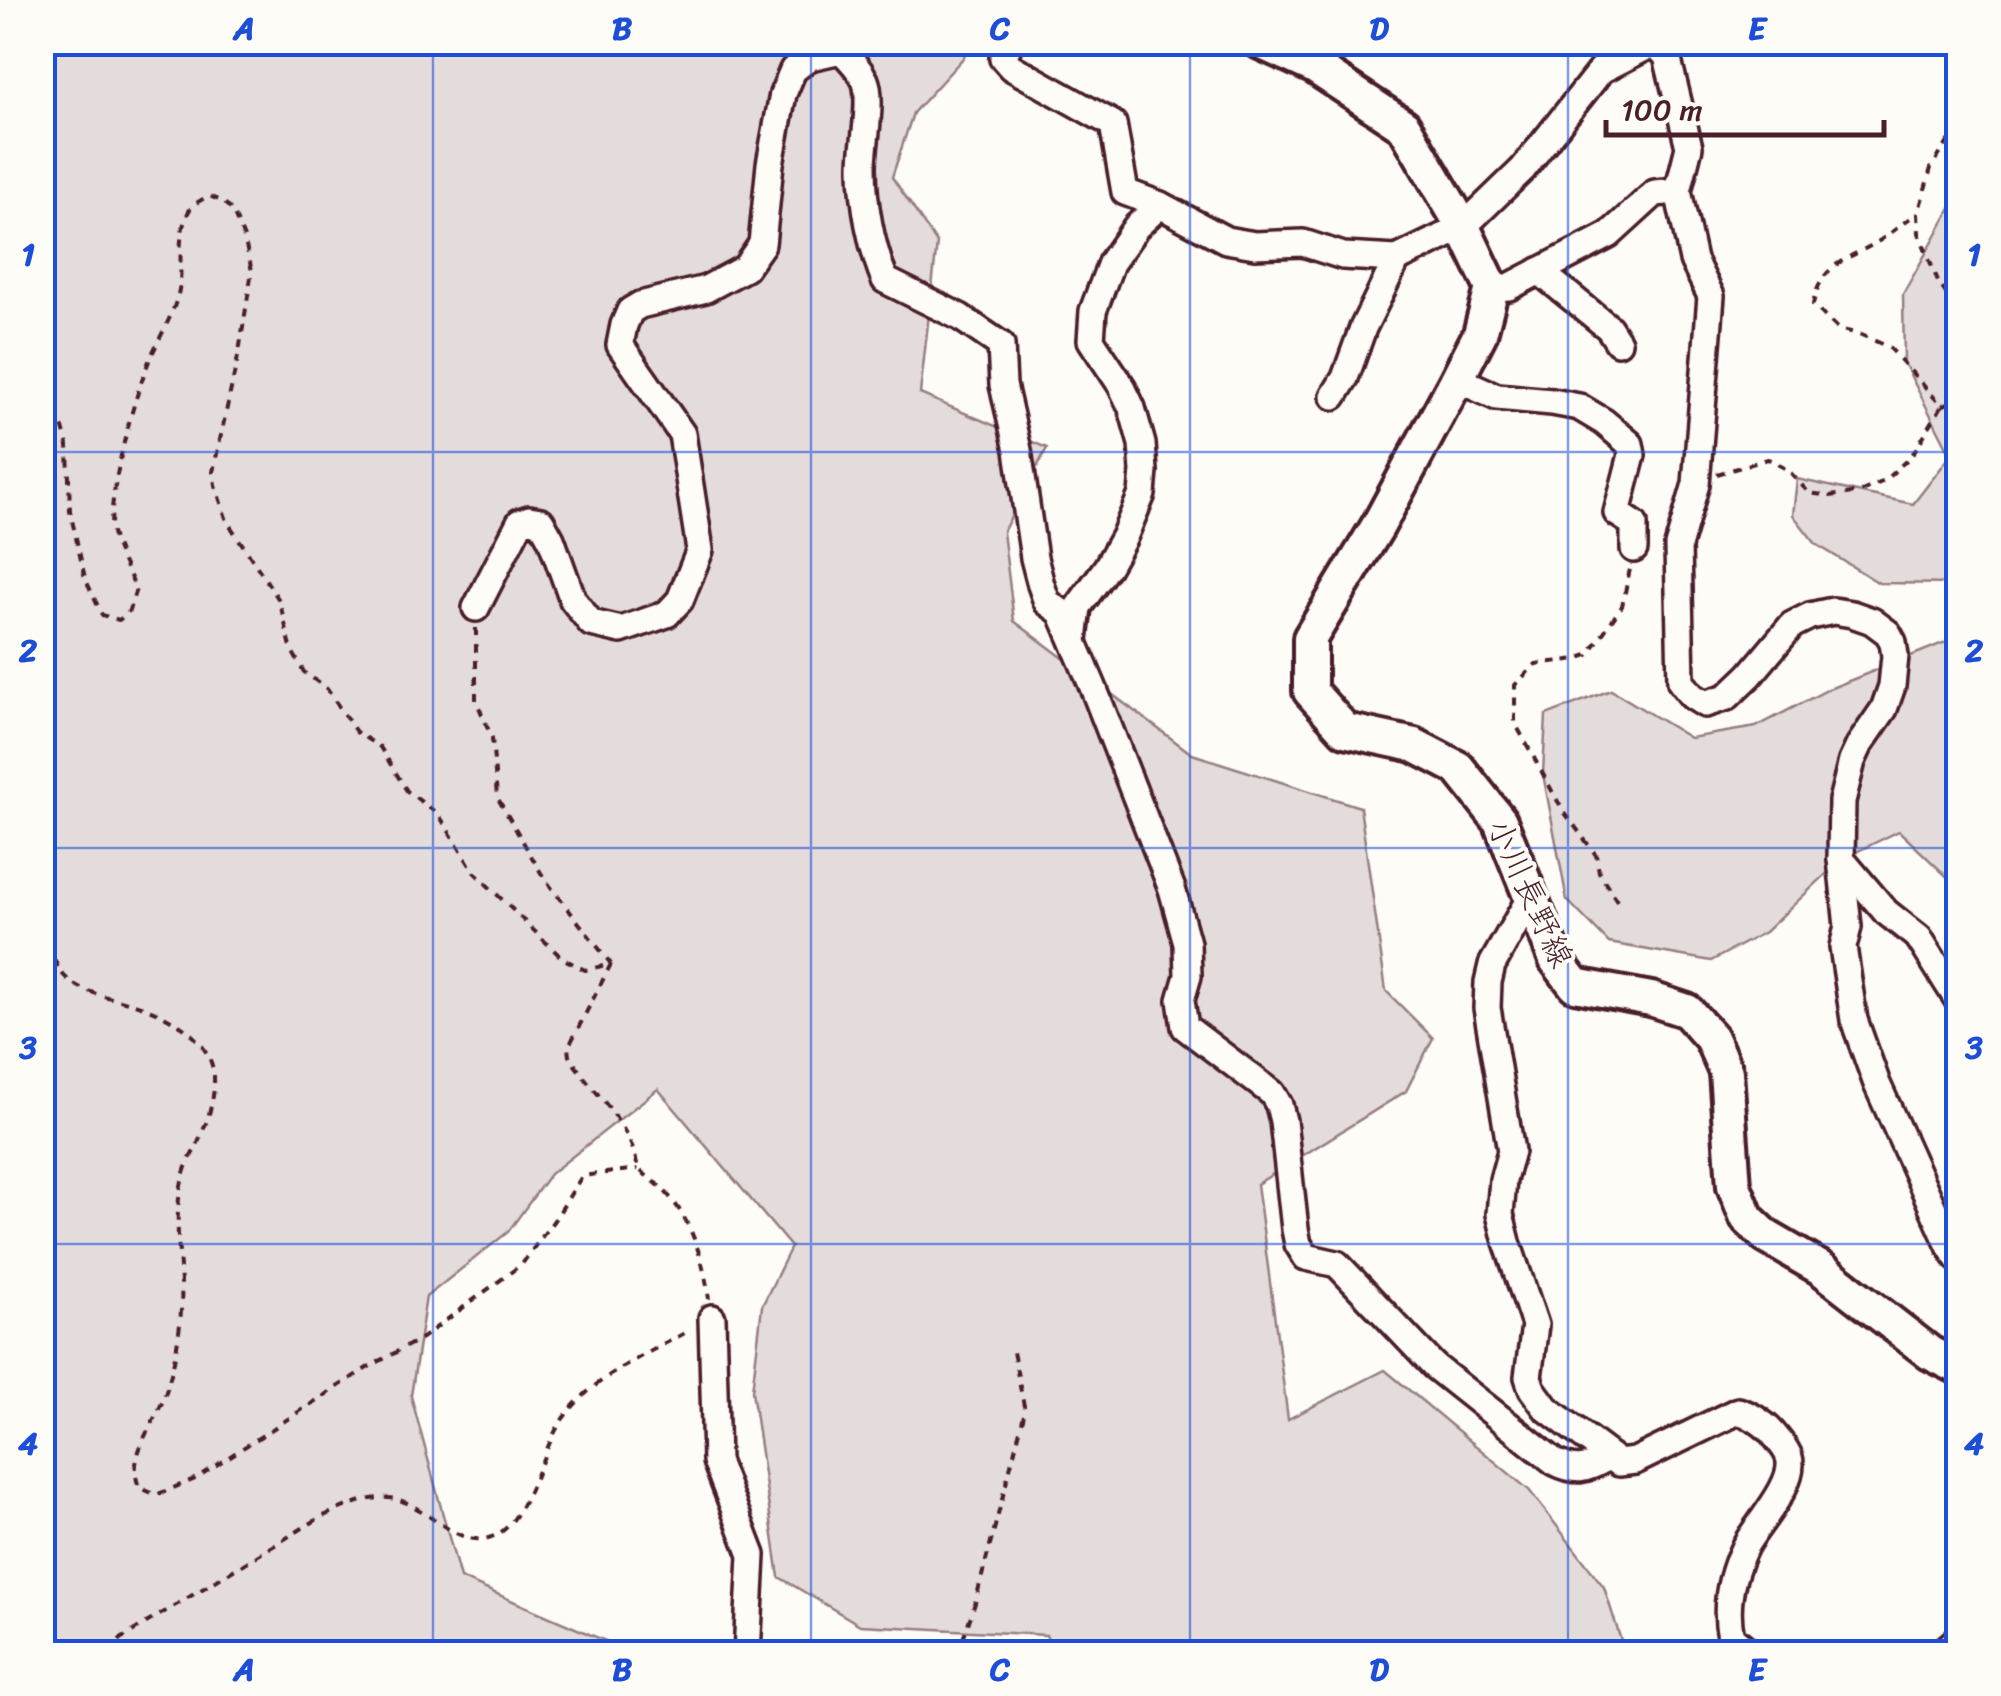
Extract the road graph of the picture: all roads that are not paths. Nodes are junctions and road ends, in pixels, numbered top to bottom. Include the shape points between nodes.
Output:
1 (1010, 42) edge
2 (1260, 42) edge
3 (1655, 43) edge
4 (1678, 191) junction
5 (1160, 205) junction
6 (1462, 227) junction
7 (1397, 258) junction
8 (1539, 271) junction
9 (1492, 288) junction
10 (1618, 342) dead end
11 (1457, 379) junction
12 (1334, 396) dead end
13 (1634, 549) road end
14 (476, 608) road end
15 (1074, 640) junction
16 (1842, 859) junction
17 (1530, 898) junction
18 (1958, 1000) edge
19 (1958, 1259) edge
20 (712, 1318) road end
21 (1958, 1366) edge
22 (1608, 1457) junction
23 (1958, 1639) edge
24 (747, 1654) edge
25 (1752, 1654) edge
26 (1940, 1654) edge

1 - 5 street via 1002,58 1011,67 1113,124 1125,192
2 - 6 main road via 1315,67 1404,126
3 - 4 street via 1668,56 1689,147
3 - 6 street via 1601,70 1524,169
4 - 8 street via 1655,192 1609,235
4 - 16 street via 1693,260 1710,296 1697,478 1678,546 1681,682 1704,704 1727,698 1792,625 1833,610 1888,633 1895,656 1892,686 1852,762 1842,801
5 - 7 street via 1226,240 1303,243 1343,256
5 - 15 street via 1110,263 1093,311 1091,340 1132,408 1144,471 1124,537 1078,607
6 - 7 street
6 - 9 main road
7 - 12 street
8 - 9 street
8 - 10 street via 1610,328
9 - 11 main road, 小川長野線 via 1480,334
11 - 13 street via 1497,397 1579,407 1630,444 1617,513 1634,524
11 - 17 main road, 小川長野線 via 1310,638 1310,691 1345,730 1414,745 1458,768 1500,821
14 - 15 street via 520,522 530,519 541,522 551,539 573,600 591,623 621,630 667,614 680,600 700,550 682,434 620,344 624,325 640,304 706,289 746,268 762,244 788,82 810,57 840,50 867,84 863,165 870,232 885,280 1001,345 1034,558 1047,602 1061,612
15 - 22 street via 1172,890 1189,960 1181,1000 1184,1027 1279,1104 1295,1230 1306,1257 1337,1264 1434,1366 1554,1462 1585,1469
16 - 18 street via 1886,912 1919,938
16 - 19 street via 1848,927 1843,947 1854,1020
17 - 21 main road, 小川長野線 via 1556,960 1576,985 1687,1011 1711,1038 1726,1072 1734,1186 1747,1218 1930,1353
17 - 22 street via 1488,982 1511,1150 1500,1214 1535,1326 1532,1389
20 - 24 street via 716,1462 752,1555
22 - 25 street via 1635,1461 1738,1411 1773,1432 1790,1468 1730,1587 1731,1638
23 - 26 street

